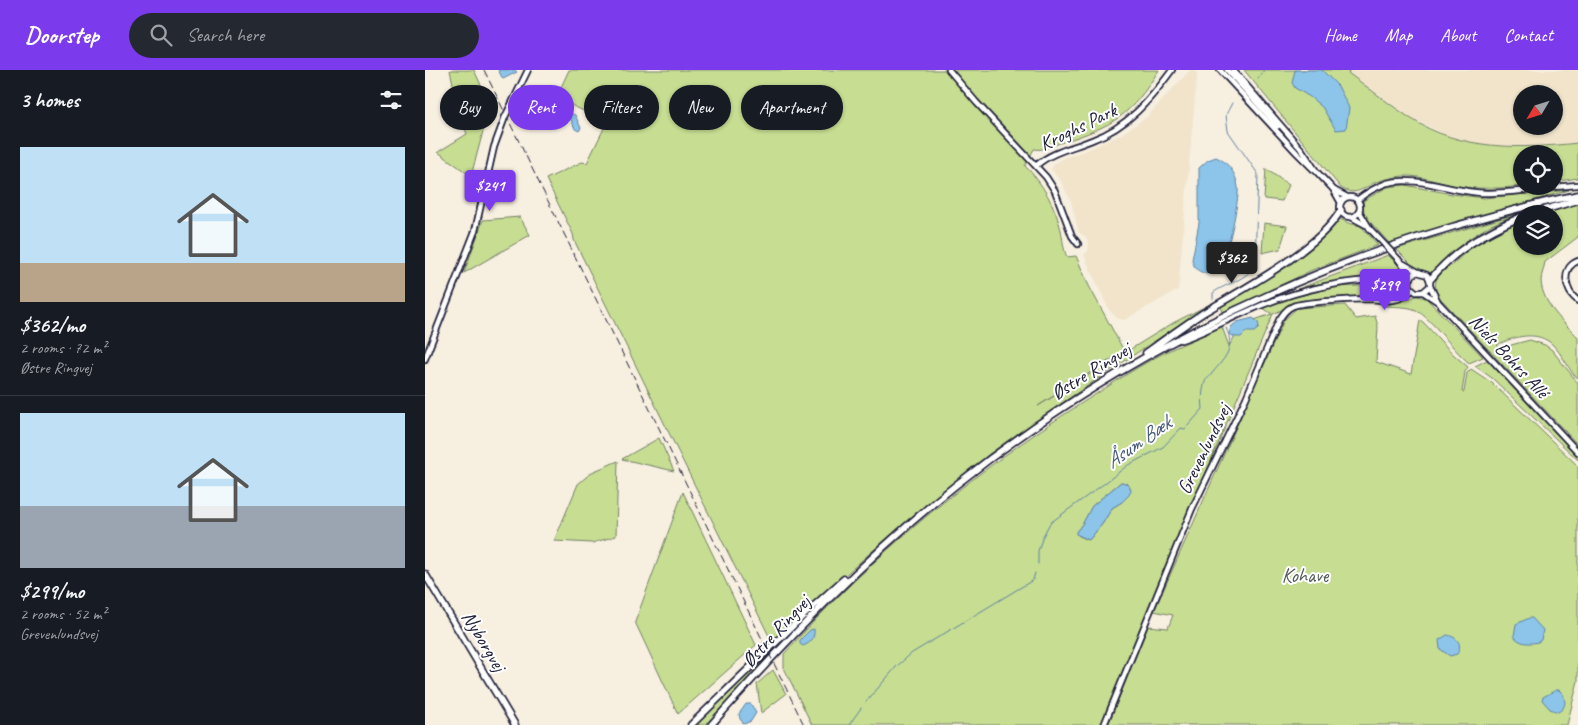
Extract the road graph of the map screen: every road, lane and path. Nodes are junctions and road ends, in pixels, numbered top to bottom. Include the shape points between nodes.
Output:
1 (528, 70) edge
2 (949, 70) edge
3 (1172, 70) edge
4 (1220, 70) edge
5 (1227, 70) edge
6 (1233, 70) edge
7 (1302, 150) junction
8 (1037, 165) junction
9 (1317, 171) junction
10 (1578, 184) edge
11 (1333, 190) junction
12 (1578, 195) edge
13 (1347, 197) junction
14 (1357, 200) junction
15 (1578, 200) edge
16 (1560, 205) edge
17 (1341, 207) junction
18 (1359, 211) junction
19 (1351, 217) junction
20 (1513, 220) edge
21 (1369, 227) junction
22 (1078, 244) dead end
23 (1400, 261) junction
24 (1578, 261) edge
25 (1418, 272) junction
26 (1410, 280) junction
27 (1430, 283) junction
28 (1412, 290) junction
29 (1423, 292) junction
30 (1577, 297) edge
31 (1438, 302) junction
32 (1172, 342) junction
33 (425, 359) edge
34 (1131, 364) junction
35 (1578, 452) edge
36 (873, 556) junction
37 (425, 574) edge
38 (740, 692) junction
39 (515, 725) edge
40 (691, 725) edge
41 (711, 725) edge
42 (717, 725) edge
43 (1104, 725) edge

1 - 33 street, bridge via 494,147 475,231
2 - 8 street, Kroghs Park via 975,102
3 - 8 street, Kroghs Park via 1145,106 1126,122 1093,140 1047,157
4 - 9 street
5 - 7 street
6 - 7 street
7 - 9 street
8 - 22 street, Kroghs Park via 1055,191
9 - 11 street
10 - 14 street via 1487,193 1400,181 1371,190
11 - 13 street
11 - 17 street
12 - 32 main road, Østre Ringvej via 1503,212 1409,240 1320,273
13 - 14 street
13 - 17 street
14 - 18 street
15 - 16 main road
17 - 19 street via 1345,215
17 - 34 main road via 1335,220 1291,258 1176,331
18 - 19 street
18 - 21 street
19 - 21 street
20 - 27 main road via 1477,238 1456,253
21 - 23 street, bridge
23 - 25 street
23 - 26 street
24 - 30 street via 1569,267 1566,276 1570,292
25 - 26 street
25 - 27 street via 1425,274
26 - 28 street
26 - 32 street via 1343,283 1310,289
27 - 29 street
27 - 31 street, Niels Bohrs Allé
28 - 29 street
28 - 43 street, Grevenlundsvej via 1395,300 1298,304 1279,320 1246,398 1192,509
29 - 31 street, Niels Bohrs Allé
31 - 35 street, Niels Bohrs Allé
32 - 34 main road, Østre Ringvej
34 - 36 main road, Østre Ringvej via 1005,448
36 - 38 main road, Østre Ringvej
36 - 40 main road via 805,614
37 - 39 main road, Nyborgvej
38 - 41 main road, Østre Ringvej
38 - 42 main road

